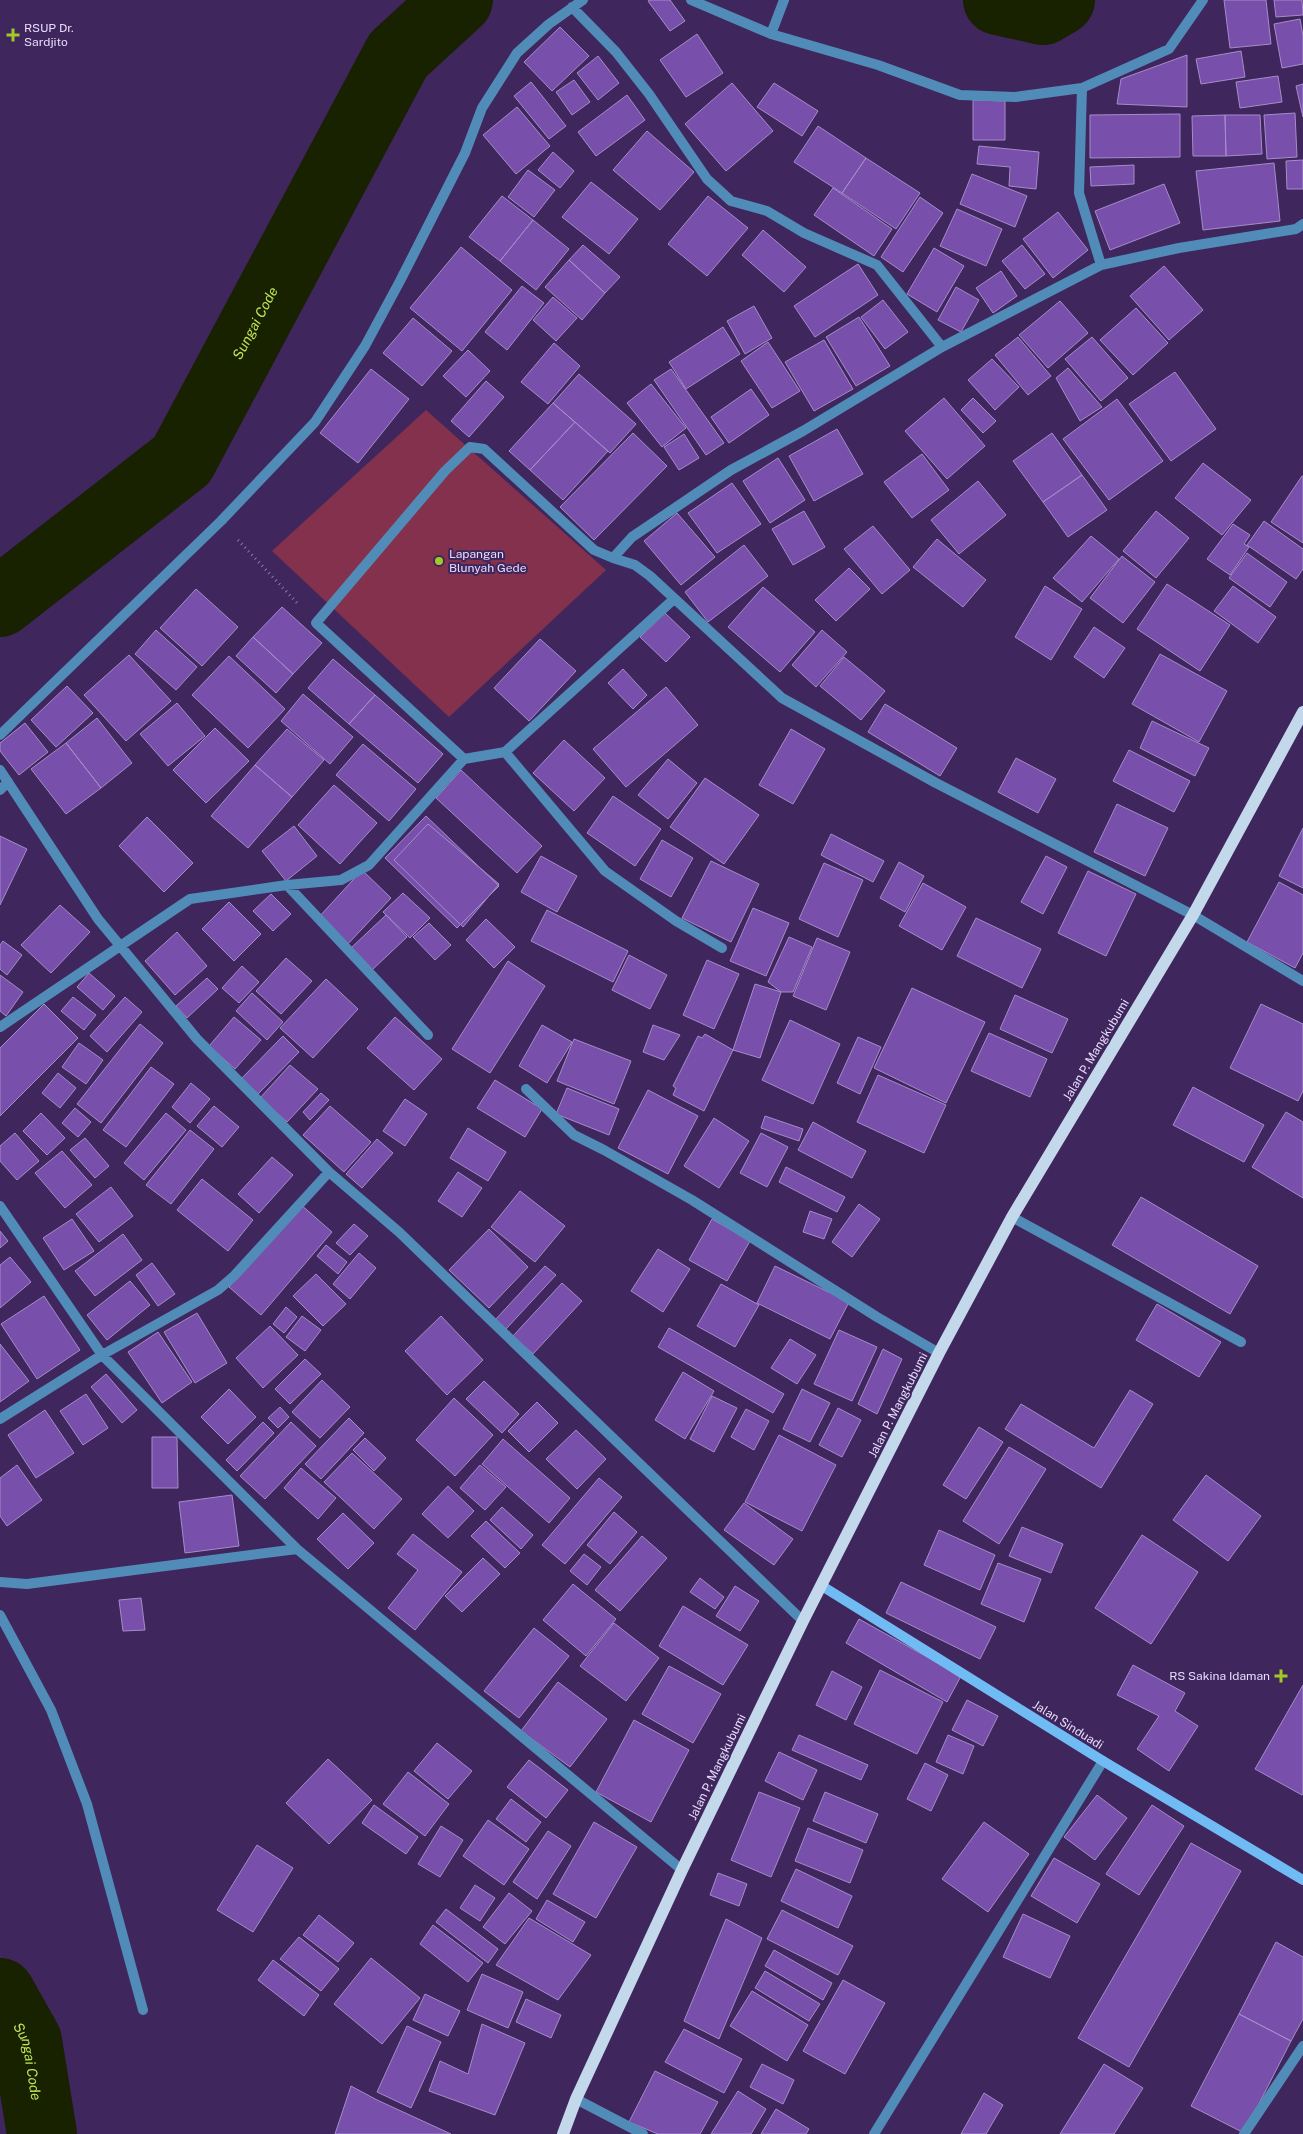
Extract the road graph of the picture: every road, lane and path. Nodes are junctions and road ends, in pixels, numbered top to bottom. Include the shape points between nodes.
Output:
1 (583, 0) edge
2 (691, 0) edge
3 (1203, 0) edge
4 (782, 5) edge
5 (572, 7) junction
6 (771, 34) junction
7 (1082, 88) junction
8 (1303, 224) edge
9 (1101, 264) junction
10 (942, 347) junction
11 (221, 522) junction
12 (613, 558) junction
13 (674, 599) junction
14 (316, 623) junction
15 (1303, 712) edge
16 (0, 735) edge
17 (505, 752) junction
18 (464, 759) junction
19 (0, 770) edge
20 (8, 782) junction
21 (0, 790) edge
22 (287, 885) junction
23 (1193, 914) junction
24 (119, 946) junction
25 (722, 948) dead end
26 (1303, 981) edge
27 (0, 1027) edge
28 (428, 1036) dead end
29 (526, 1090) dead end
30 (329, 1172) junction
31 (0, 1206) edge
32 (1012, 1217) junction
33 (1241, 1342) dead end
34 (939, 1353) junction
35 (102, 1355) junction
36 (0, 1419) edge
37 (297, 1549) junction
38 (0, 1582) edge
39 (822, 1586) junction
40 (0, 1616) edge
41 (803, 1621) junction
42 (1103, 1762) junction
43 (682, 1870) junction
44 (1303, 1880) edge
45 (143, 2010) dead end
46 (1303, 2046) edge
47 (576, 2099) junction
48 (563, 2134) edge
49 (643, 2134) edge
50 (874, 2134) edge
51 (1244, 2134) edge

1 - 5 street
2 - 6 street
3 - 7 street via 1170,49
4 - 6 street
5 - 10 street via 616,52 649,94 706,180 731,201 768,211 804,233 877,265
5 - 11 street via 517,53 482,108 465,153 396,289 365,346 315,422
6 - 7 street via 878,65 960,95 1015,97
7 - 9 street via 1079,193
8 - 9 street via 1296,229
9 - 10 street
10 - 12 street via 723,475 632,537
11 - 14 path
11 - 16 street
12 - 13 street via 635,565
12 - 14 street via 594,550 484,449 470,447 445,471
13 - 17 street
13 - 23 street via 782,698 936,783
14 - 18 street
15 - 23 main road, Jalan P. Mangkubumi
17 - 18 street
17 - 25 street via 605,871 676,921
18 - 22 street via 369,865 342,880
19 - 20 street
20 - 21 street
20 - 24 street
22 - 24 street via 190,899
22 - 28 street
23 - 26 street
23 - 32 main road, Jalan P. Mangkubumi
24 - 27 street
24 - 30 street via 197,1039
29 - 34 street via 574,1135 692,1200
30 - 35 street via 218,1290
30 - 41 street via 399,1232
31 - 35 street
32 - 33 street
32 - 34 main road, Jalan P. Mangkubumi
34 - 39 main road, Jalan P. Mangkubumi
35 - 36 street
35 - 37 street
37 - 38 street via 27,1584
37 - 43 street
39 - 41 main road, Jalan P. Mangkubumi
39 - 42 street, Jalan Sinduadi
40 - 45 street via 50,1710 87,1804
41 - 43 main road, Jalan P. Mangkubumi
42 - 44 street, Jalan Sinduadi
42 - 50 street
43 - 47 main road, Jalan P. Mangkubumi
46 - 51 street
47 - 48 main road, Jalan P. Mangkubumi
47 - 49 street

